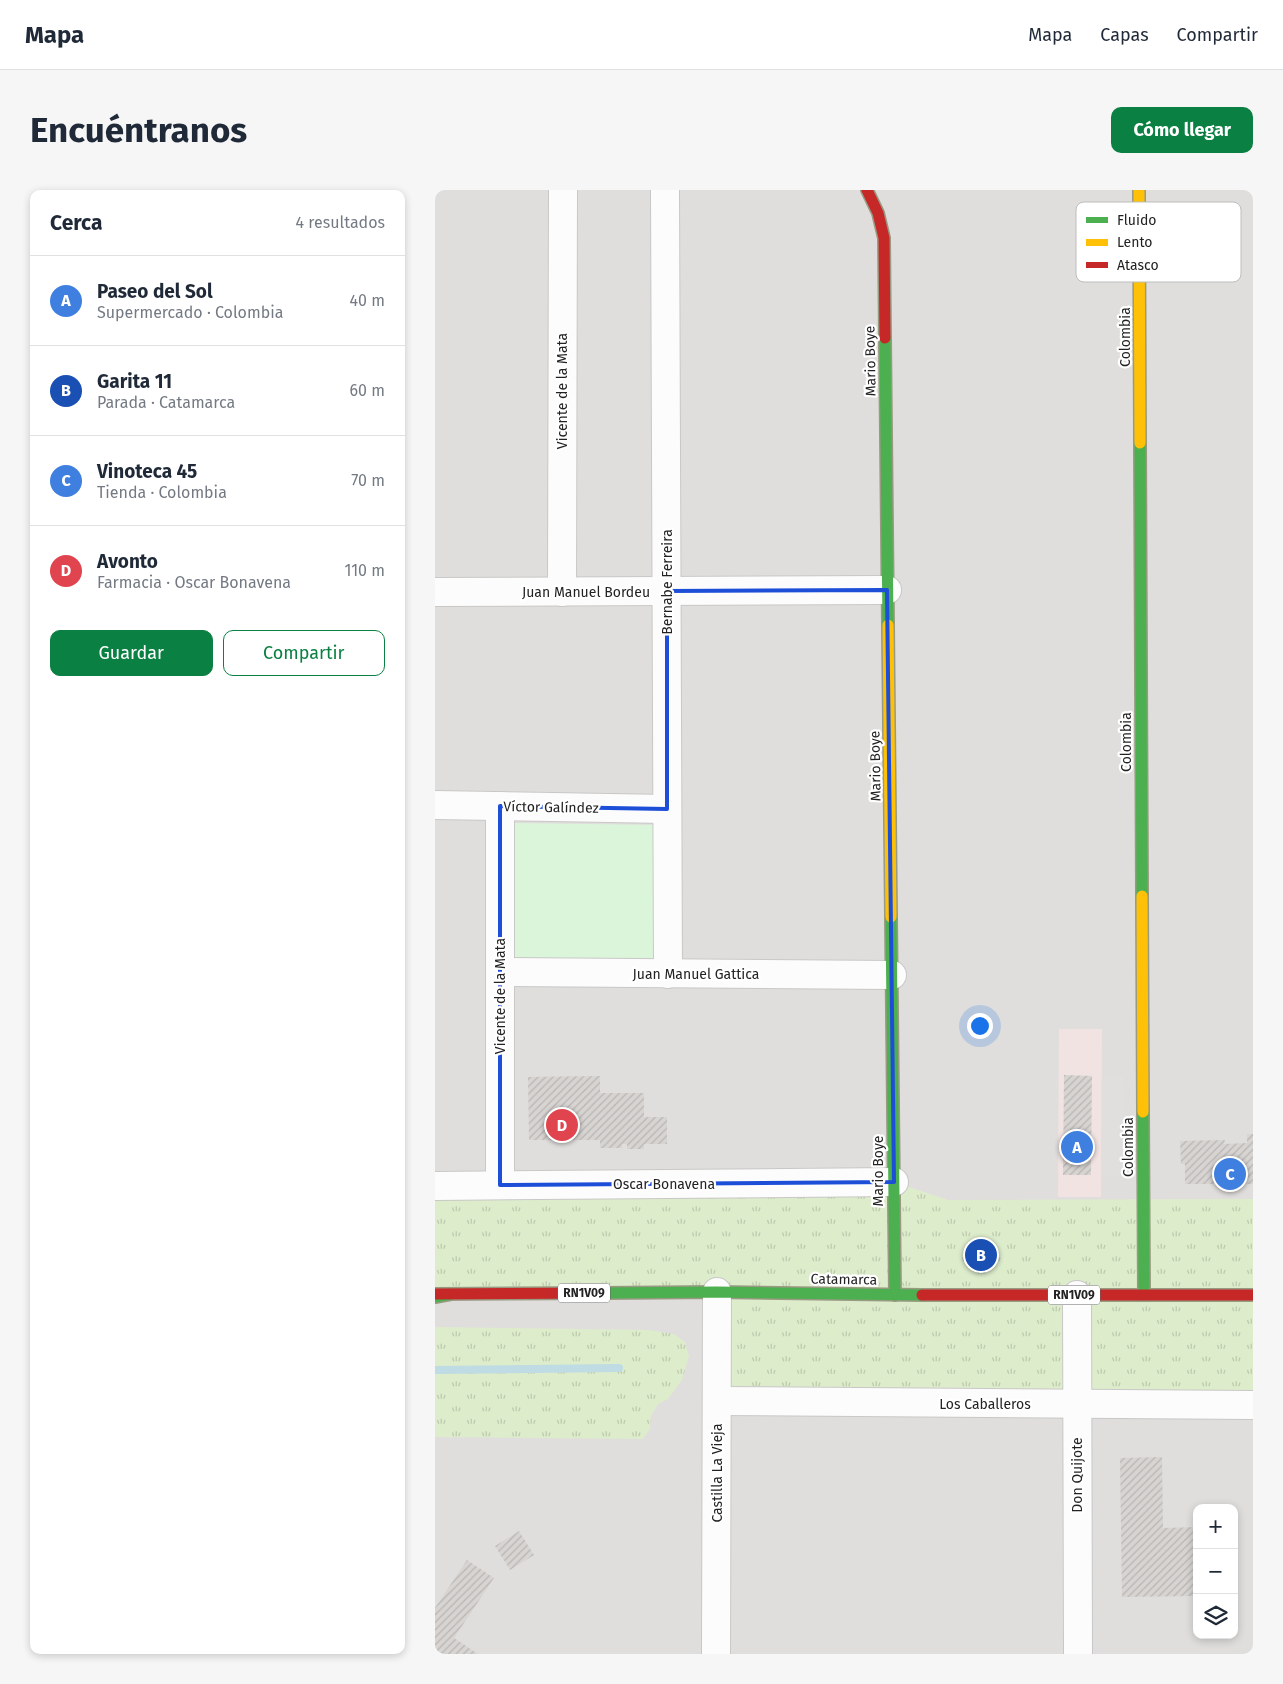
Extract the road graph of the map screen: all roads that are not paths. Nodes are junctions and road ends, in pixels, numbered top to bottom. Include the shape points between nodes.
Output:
1 (563, 190) edge
2 (665, 190) edge
3 (867, 190) edge
4 (1139, 282) edge
5 (887, 590) junction
6 (667, 591) junction
7 (435, 592) edge
8 (562, 592) junction
9 (435, 805) edge
10 (500, 806) junction
11 (667, 809) junction
12 (500, 972) junction
13 (667, 974) junction
14 (892, 975) junction
15 (893, 1182) junction
16 (435, 1186) edge
17 (500, 1186) junction
18 (717, 1292) junction
19 (435, 1295) edge
20 (895, 1295) junction
21 (1077, 1295) junction
22 (1144, 1295) junction
23 (1253, 1295) edge
24 (717, 1402) junction
25 (1077, 1404) junction
26 (1253, 1406) edge
27 (716, 1654) edge
28 (1078, 1654) edge

1 - 8 street, Vicente de la Mata
2 - 6 street, Bernabe Ferreira
3 - 5 main road, Mario Boye via 878,212 884,238
4 - 22 main road, Colombia
5 - 6 street, Juan Manuel Bordeu
5 - 14 main road, Mario Boye
6 - 8 street, Juan Manuel Bordeu
6 - 11 street, Bernabe Ferreira
7 - 8 street, Juan Manuel Bordeu
9 - 10 street, Víctor Galíndez
10 - 11 street, Víctor Galíndez
10 - 12 street, Vicente de la Mata
11 - 13 street, Bernabe Ferreira
12 - 13 street, Juan Manuel Gattica
12 - 17 street, Vicente de la Mata
13 - 14 street, Juan Manuel Gattica
14 - 15 main road, Mario Boye
15 - 17 street, Oscar Bonavena
15 - 20 main road, Mario Boye
16 - 17 street, Oscar Bonavena
18 - 19 main road, Catamarca / RN1V09
18 - 20 main road, Catamarca / RN1V09
18 - 24 street, Castilla La Vieja
20 - 21 main road, Catamarca / RN1V09
21 - 22 main road, Catamarca / RN1V09
21 - 25 street, Don Quijote
22 - 23 main road, Catamarca / RN1V09
24 - 25 street, Los Caballeros
24 - 27 street, Castilla La Vieja
25 - 26 street, Los Caballeros
25 - 28 street, Don Quijote

